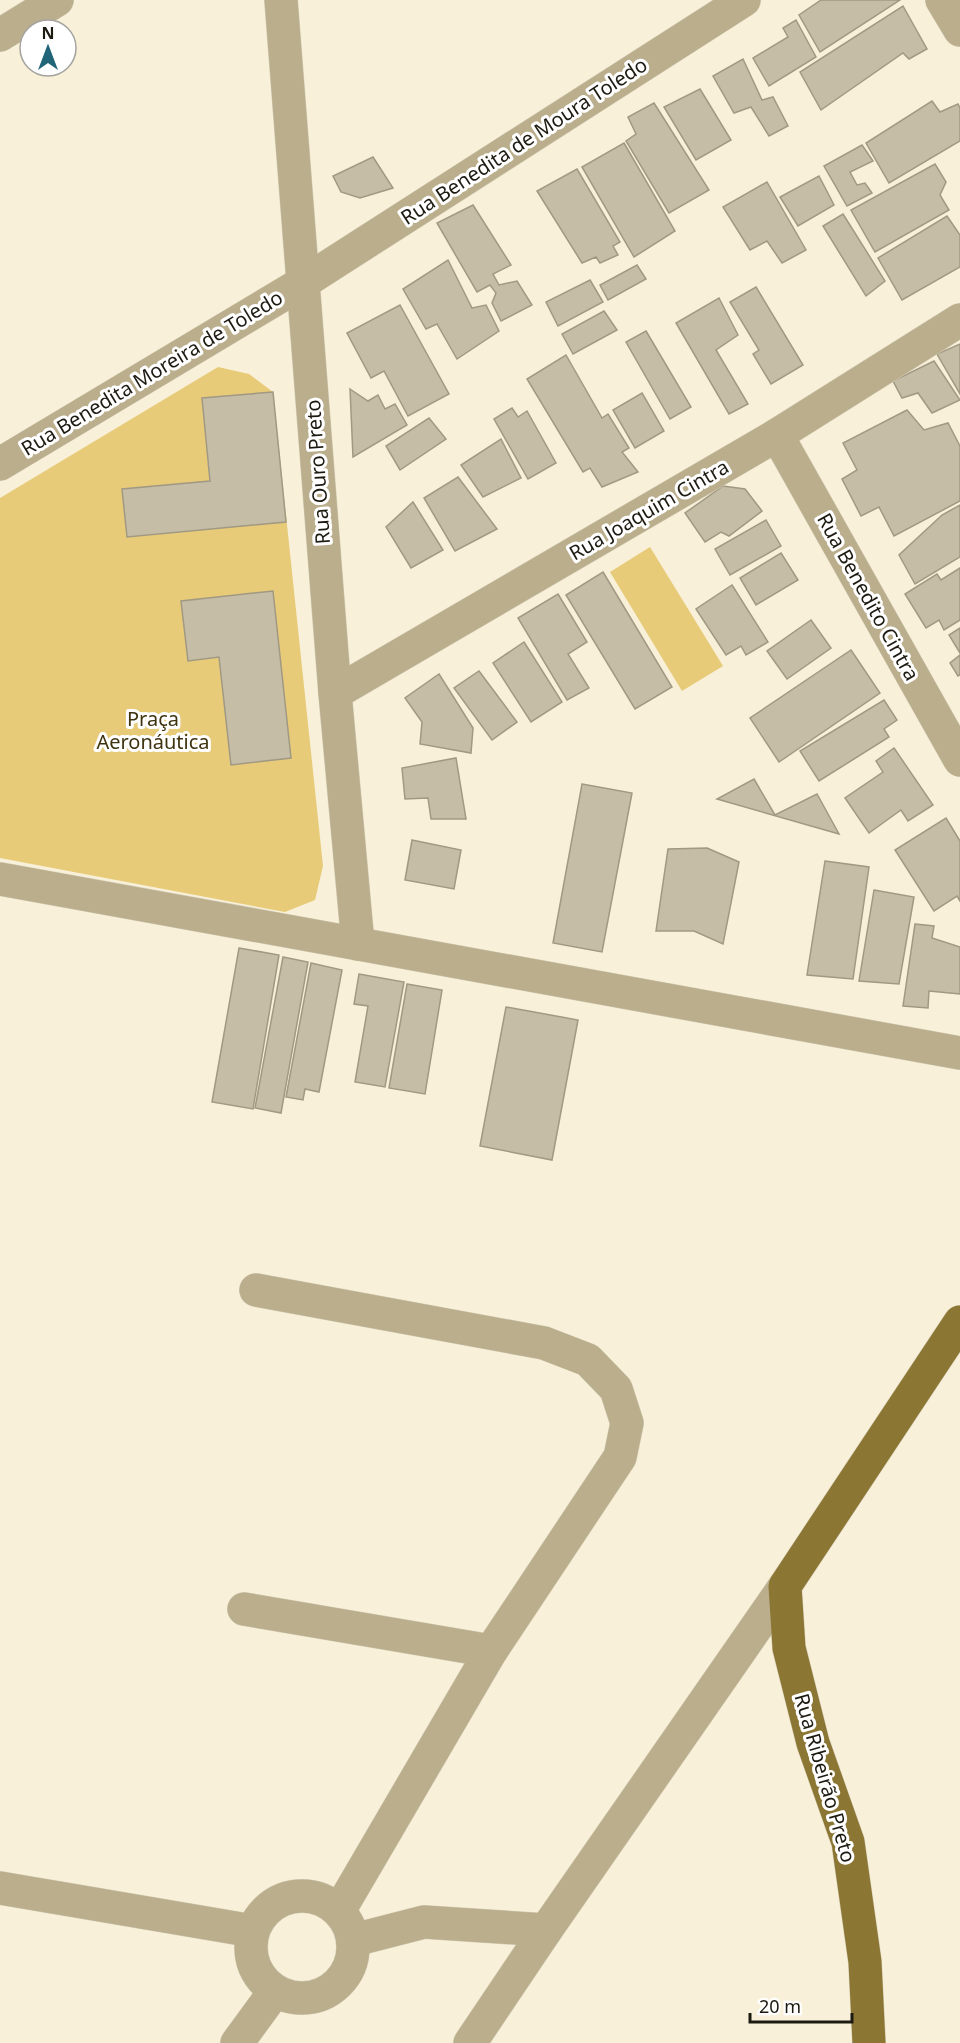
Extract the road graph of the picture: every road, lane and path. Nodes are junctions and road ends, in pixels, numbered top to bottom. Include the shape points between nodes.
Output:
1 (57, 0) edge
2 (281, 0) edge
3 (744, 0) edge
4 (942, 0) edge
5 (960, 30) edge
6 (0, 35) edge
7 (304, 282) junction
8 (960, 320) edge
9 (777, 435) junction
10 (0, 464) edge
11 (335, 693) junction
12 (960, 760) edge
13 (0, 879) edge
14 (358, 944) junction
15 (960, 1053) edge
16 (256, 1290) dead end
17 (960, 1322) edge
18 (785, 1586) junction
19 (244, 1609) dead end
20 (492, 1651) junction
21 (0, 1888) edge
22 (339, 1911) junction
23 (546, 1930) junction
24 (253, 1931) junction
25 (354, 1940) junction
26 (275, 1991) junction
27 (237, 2043) edge
28 (470, 2043) edge
29 (869, 2043) edge

1 - 6 street
2 - 7 street, Rua Ouro Preto
3 - 7 street, Rua Benedita de Moura Toledo
4 - 5 street
7 - 10 street, Rua Benedita Moreira de Toledo
7 - 11 street, Rua Ouro Preto
8 - 9 street, Rua Joaquim Cintra
9 - 11 street, Rua Joaquim Cintra
9 - 12 street, Rua Benedito Cintra
11 - 14 street, Rua Ouro Preto
13 - 14 street
14 - 15 street
16 - 20 street via 544,1343 588,1360 616,1389 627,1423 620,1457
17 - 18 main road
18 - 23 street
18 - 29 main road, Rua Ribeirão Preto via 789,1648 813,1743 848,1842 865,1962
19 - 20 street
20 - 22 street
21 - 24 street
22 - 24 street via 310,1896 292,1897 262,1915
22 - 25 street
23 - 25 street via 424,1922
23 - 28 street
24 - 26 street via 254,1966
25 - 26 street via 353,1957 337,1985 307,1998
26 - 27 street

